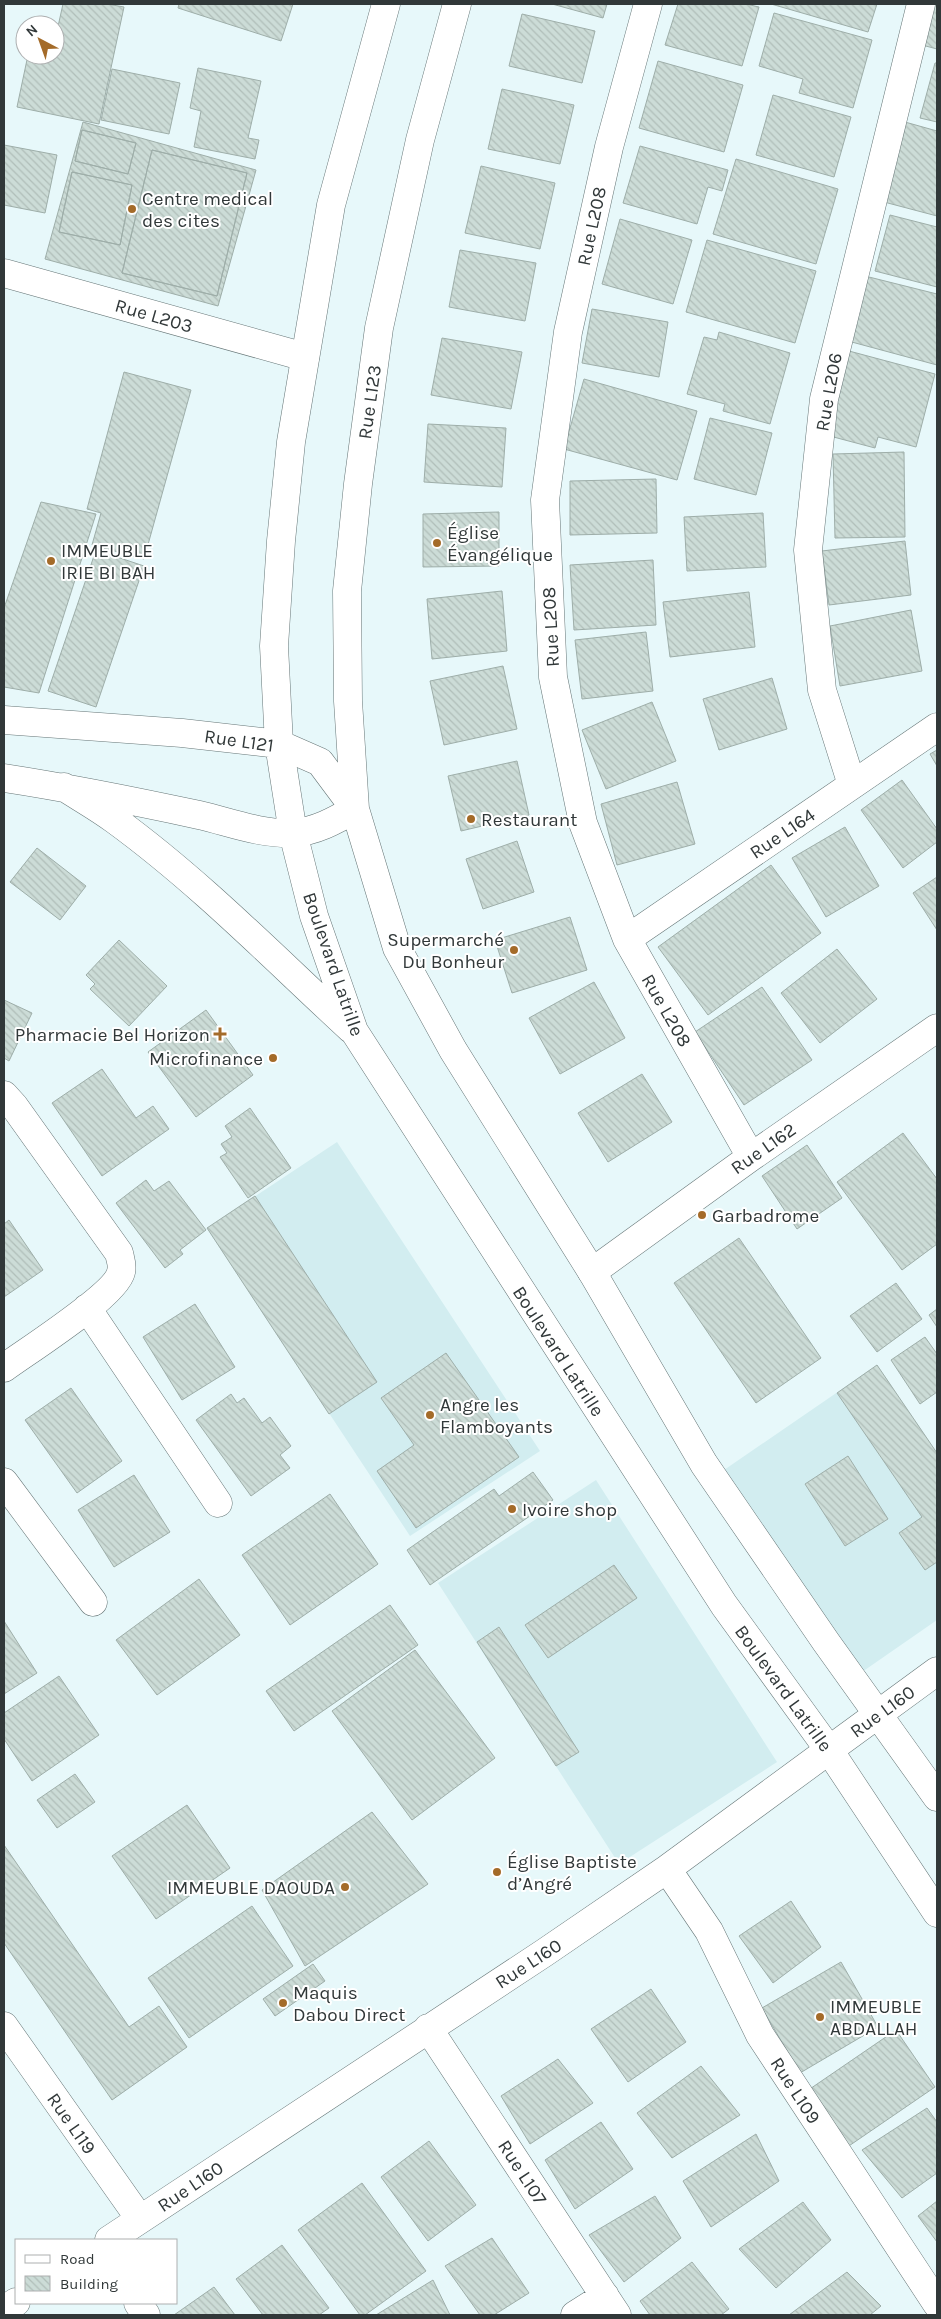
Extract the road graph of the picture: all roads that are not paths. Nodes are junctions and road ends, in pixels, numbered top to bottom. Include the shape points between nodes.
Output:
1 (386, 4) edge
2 (457, 4) edge
3 (648, 4) edge
4 (921, 4) edge
5 (4, 273) edge
6 (305, 357) junction
7 (4, 720) edge
8 (937, 727) edge
9 (279, 744) junction
10 (4, 778) edge
11 (852, 785) junction
12 (64, 787) junction
13 (355, 809) junction
14 (293, 833) junction
15 (627, 939) junction
16 (937, 1028) edge
17 (354, 1031) junction
18 (4, 1095) edge
19 (751, 1157) junction
20 (592, 1272) junction
21 (87, 1308) junction
22 (4, 1368) edge
23 (4, 1482) edge
24 (218, 1503) dead end
25 (94, 1602) dead end
26 (937, 1671) edge
27 (877, 1713) junction
28 (829, 1750) junction
29 (937, 1797) edge
30 (667, 1869) junction
31 (937, 1913) edge
32 (4, 2026) edge
33 (428, 2028) junction
34 (140, 2219) junction
35 (110, 2239) edge
36 (15, 2303) edge
37 (937, 2304) edge
38 (611, 2306) edge
39 (4, 2310) edge
40 (575, 2315) edge

1 - 6 street via 331,205
2 - 13 street, Rue L123 via 420,140 379,328 358,484 347,591 348,700
3 - 15 street, Rue L208 via 609,147 568,332 545,500 553,677 582,822
4 - 11 street, Rue L206 via 824,399 808,550 822,690
5 - 6 street, Rue L203
6 - 9 street via 291,442 281,541 274,646
7 - 9 street, Rue L121 via 182,733
8 - 11 street, Rue L164
9 - 13 street, Rue L121 via 320,762
9 - 14 street, Boulevard Latrille
10 - 12 street
11 - 15 street, Rue L164
12 - 14 street via 210,817 256,831
12 - 17 street via 148,845 240,924
13 - 14 street via 329,824
13 - 20 street via 397,948 453,1050
14 - 17 street, Boulevard Latrille via 314,916
15 - 19 street, Rue L208
16 - 19 street, Rue L162
17 - 28 street, Boulevard Latrille via 724,1605
18 - 21 street via 119,1253 122,1271 115,1284
19 - 20 street, Rue L162
20 - 27 street via 704,1464
21 - 22 street
21 - 24 street
23 - 25 street
26 - 27 street, Rue L160
27 - 28 street, Rue L160
27 - 29 street
28 - 30 street, Rue L160
28 - 31 street, Boulevard Latrille
30 - 33 street, Rue L160
30 - 37 street, Rue L109 via 709,1931 760,2035
32 - 34 street, Rue L119
33 - 34 street, Rue L160
33 - 38 street, Rue L107
34 - 35 street, Rue L160
36 - 39 street
38 - 40 street

